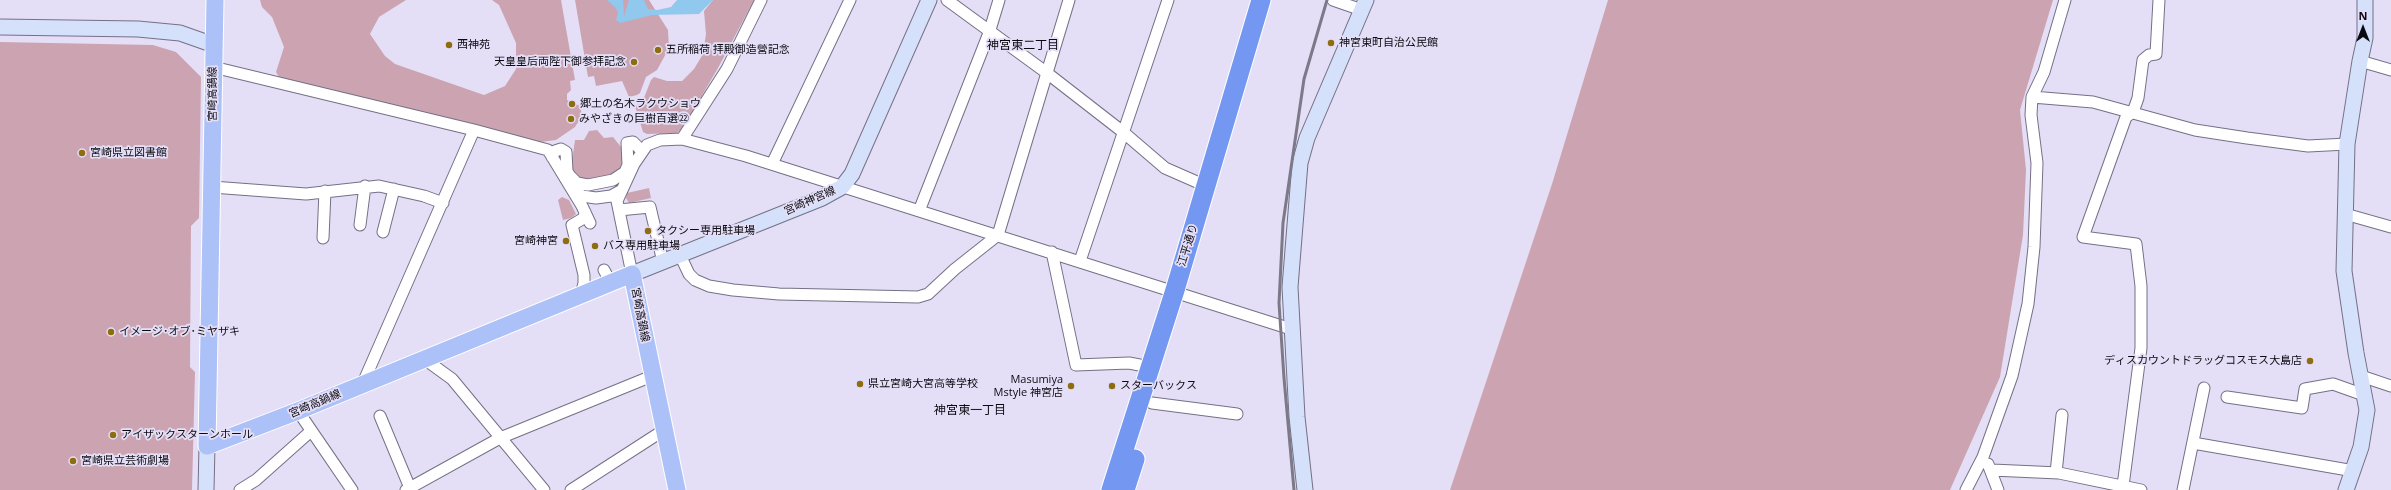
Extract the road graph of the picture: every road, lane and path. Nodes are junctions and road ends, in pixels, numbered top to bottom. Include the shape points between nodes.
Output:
1 (215, 0) edge
2 (762, 0) edge
3 (850, 0) edge
4 (929, 0) edge
5 (947, 0) edge
6 (999, 0) edge
7 (1069, 0) edge
8 (1168, 0) edge
9 (1261, 0) edge
10 (1274, 0) edge
11 (1333, 0) edge
12 (2065, 0) edge
13 (2159, 0) edge
14 (2365, 0) edge
15 (1364, 5) edge
16 (0, 26) edge
17 (989, 33) junction
18 (214, 45) junction
19 (2360, 62) junction
20 (213, 67) junction
21 (2391, 70) edge
22 (1047, 73) junction
23 (2032, 97) junction
24 (2133, 112) junction
25 (474, 130) junction
26 (1123, 132) junction
27 (682, 139) junction
28 (2348, 144) junction
29 (644, 148) junction
30 (552, 157) junction
31 (772, 164) junction
32 (365, 186) junction
33 (1206, 186) junction
34 (212, 187) junction
35 (842, 187) junction
36 (394, 189) junction
37 (572, 189) junction
38 (622, 190) junction
39 (325, 192) junction
40 (443, 203) junction
41 (618, 206) junction
42 (919, 211) junction
43 (585, 212) junction
44 (2345, 214) junction
45 (590, 223) dead end
46 (360, 225) dead end
47 (2391, 228) edge
48 (383, 232) dead end
49 (998, 235) junction
50 (323, 238) dead end
51 (1052, 252) junction
52 (680, 255) junction
53 (1080, 261) junction
54 (664, 262) junction
55 (632, 274) junction
56 (1180, 292) junction
57 (580, 295) junction
58 (1291, 329) junction
59 (423, 358) junction
60 (1150, 368) junction
61 (652, 376) junction
62 (2361, 376) junction
63 (363, 383) junction
64 (2391, 386) edge
65 (2204, 388) dead end
66 (2364, 395) junction
67 (2227, 397) dead end
68 (1152, 403) junction
69 (298, 411) junction
70 (1237, 414) dead end
71 (2062, 415) dead end
72 (380, 416) dead end
73 (664, 430) junction
74 (311, 431) junction
75 (500, 438) junction
76 (2193, 443) junction
77 (207, 446) junction
78 (1983, 457) junction
79 (1992, 470) junction
80 (2354, 471) junction
81 (2056, 473) junction
82 (2123, 486) junction
83 (408, 489) edge
84 (206, 490) edge
85 (240, 490) edge
86 (352, 490) edge
87 (544, 490) edge
88 (571, 490) edge
89 (677, 490) edge
90 (1111, 490) edge
91 (1125, 490) edge
92 (1305, 490) edge
93 (1966, 490) edge
94 (1998, 490) edge
95 (2141, 490) edge
96 (2183, 490) edge
97 (2346, 490) edge

1 - 18 main road, 宮崎高鍋線
2 - 27 street via 727,69
3 - 31 street
4 - 35 street, 宮崎神宮線 via 852,174
5 - 17 street
6 - 17 street
7 - 22 street
8 - 26 street
9 - 33 highway, 江平通り
10 - 56 highway, 江平通り
11 - 15 street
12 - 23 street via 2044,72
13 - 24 street via 2156,54 2148,55 2143,60 2138,98
14 - 19 street via 2365,38
15 - 58 street via 1300,163 1290,287
16 - 18 street via 138,29 180,33
17 - 22 street
17 - 42 street
18 - 20 main road, 宮崎高鍋線
19 - 21 street
19 - 28 street
20 - 25 street
20 - 34 main road, 宮崎高鍋線
22 - 26 street
22 - 49 street
23 - 24 street via 2093,102
23 - 78 street via 2031,115 2037,163 2034,247 2028,304 2012,376
24 - 28 street via 2195,130 2247,138 2308,146
24 - 82 street via 2126,117 2123,124 2083,238 2136,244 2141,286 2141,348
25 - 30 street via 548,150
25 - 40 street
26 - 33 street via 1165,168
26 - 53 street
27 - 29 street via 660,140
27 - 31 street
28 - 44 street
29 - 30 street via 633,142 627,143 628,165 625,172 613,180 588,185 577,183 570,176 567,171 566,152 555,151
29 - 38 street
30 - 37 street
31 - 35 street
32 - 36 street
32 - 39 street
32 - 46 street
33 - 56 highway, 江平通り
34 - 39 street via 306,194
34 - 77 main road, 宮崎高鍋線
35 - 42 street
35 - 52 street, 宮崎神宮線 via 822,198
36 - 40 street
36 - 48 street
37 - 38 street via 582,196 596,198 611,196
37 - 43 street
38 - 41 street
39 - 50 street
40 - 63 street
41 - 54 street via 650,207
41 - 55 street
42 - 49 street
43 - 45 street
43 - 57 street via 584,218 572,225 584,275
44 - 47 street
44 - 62 street via 2344,271
49 - 51 street
49 - 52 street via 928,294 918,297 779,294 709,286 694,280
51 - 53 street
51 - 60 street via 1076,365 1129,363
52 - 54 street, 宮崎神宮線
53 - 56 street
54 - 55 street, 宮崎神宮線
55 - 57 main road, 宮崎高鍋線 via 608,276
55 - 61 main road, 宮崎高鍋線
56 - 58 street
56 - 60 highway, 江平通り
56 - 68 highway, 江平通り
57 - 59 main road, 宮崎高鍋線
58 - 92 street
59 - 63 main road, 宮崎高鍋線
59 - 75 street via 452,379
60 - 90 highway, 江平通り
61 - 73 main road, 宮崎高鍋線
61 - 75 street
62 - 64 street
62 - 66 street
63 - 69 main road, 宮崎高鍋線
65 - 76 street
66 - 67 street via 2333,384 2305,389 2302,408
66 - 80 street via 2367,424
68 - 70 street
68 - 91 highway, 江平通り
69 - 74 street
69 - 77 main road, 宮崎高鍋線
71 - 81 street
72 - 83 street
73 - 88 street
73 - 89 main road, 宮崎高鍋線
74 - 85 street via 256,480
74 - 86 street
75 - 83 street
75 - 87 street
76 - 80 street
76 - 96 street
77 - 84 street
78 - 79 street
78 - 93 street
79 - 81 street
79 - 94 street
80 - 97 street
81 - 82 street
82 - 95 street

